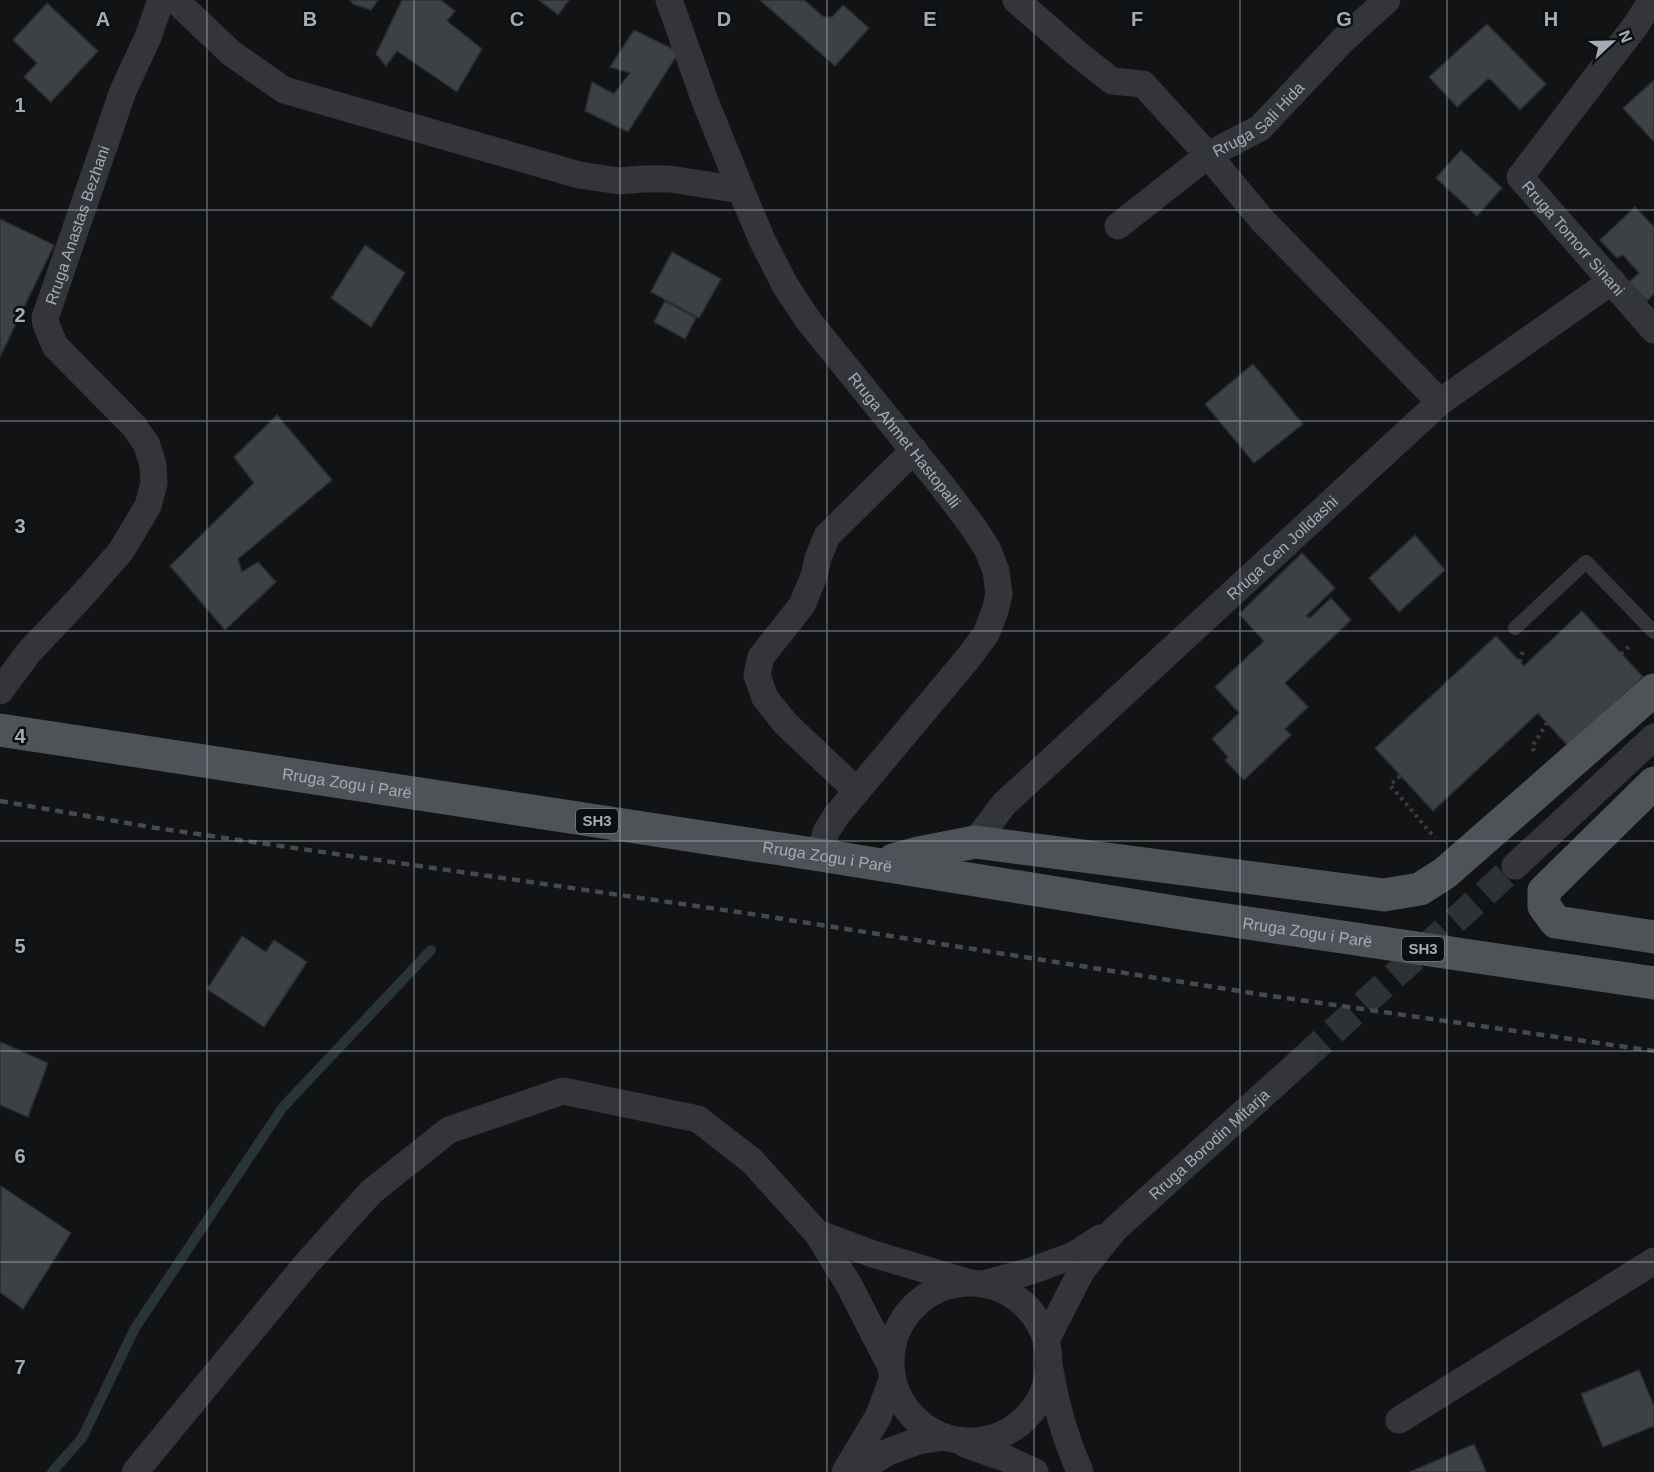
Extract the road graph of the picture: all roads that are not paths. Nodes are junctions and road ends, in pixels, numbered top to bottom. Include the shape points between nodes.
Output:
1 (161, 0) edge
2 (175, 0) edge
3 (669, 0) edge
4 (1016, 0) edge
5 (1387, 0) edge
6 (1652, 0) edge
7 (1208, 155) junction
8 (741, 190) junction
9 (1118, 226) dead end
10 (1612, 281) junction
11 (1654, 330) edge
12 (1440, 402) junction
13 (914, 450) junction
14 (1515, 628) dead end
15 (1654, 632) edge
16 (1654, 690) edge
17 (0, 691) edge
18 (0, 730) edge
19 (1654, 737) edge
20 (1654, 783) edge
21 (857, 791) junction
22 (975, 842) junction
23 (820, 855) junction
24 (879, 864) junction
25 (1515, 866) tunnel mouth
26 (1654, 937) edge
27 (1654, 983) edge
28 (1303, 1059) tunnel mouth
29 (1114, 1230) junction
30 (817, 1233) junction
31 (1654, 1262) edge
32 (978, 1284) junction
33 (1047, 1350) junction
34 (891, 1373) junction
35 (1399, 1420) dead end
36 (950, 1439) junction
37 (135, 1472) edge
38 (845, 1472) edge
39 (856, 1472) edge
40 (1035, 1472) edge
41 (1080, 1472) edge

1 - 17 street, Rruga Anastas Bezhani via 123,91 45,318 56,346 134,426 147,445 154,483 148,506 121,551 29,652
2 - 8 street via 231,53 284,90 579,176 620,181 670,179
3 - 8 street, Rruga Ahmet Hastopalli
4 - 7 street via 1112,81 1143,84
5 - 7 street, Rruga Sali Hida via 1343,40 1260,128
6 - 10 street, Rruga Tomorr Sinani via 1520,177
7 - 9 street, Rruga Sali Hida
7 - 12 street via 1263,221
8 - 13 street, Rruga Ahmet Hastopalli via 785,285 808,320
10 - 11 street, Rruga Tomorr Sinani
10 - 12 street, Rruga Cen Jolldashi
12 - 22 street, Rruga Cen Jolldashi via 1004,804
13 - 21 street, Rruga Ahmet Hastopalli via 987,548 999,594 986,634
13 - 21 street via 827,536 802,605 761,657 757,675 765,698 786,724
14 - 15 lane via 1586,562
16 - 22 main road via 1445,873 1420,889 1384,896
18 - 23 main road, Rruga Zogu i Parë / SH3
19 - 25 street
20 - 26 main road via 1544,891 1544,906 1556,922
21 - 23 street, Rruga Ahmet Hastopalli via 826,832
22 - 24 main road
23 - 24 main road, Rruga Zogu i Parë / SH3
24 - 27 main road, Rruga Zogu i Parë / SH3
28 - 29 street, Rruga Borodin Mitarja
29 - 32 street, Rruga Borodin Mitarja via 1074,1255
29 - 33 street, Rruga Borodin Mitarja via 1082,1270
30 - 32 street via 873,1254
30 - 34 street via 849,1285
30 - 37 street via 752,1161 698,1119 563,1091 449,1130 371,1192 308,1262
31 - 35 street
32 - 33 street via 1001,1289 1029,1310 1039,1324
32 - 34 street via 951,1285 913,1306 900,1324 893,1344
33 - 36 street via 1046,1383 1036,1405 1021,1423 1001,1435 979,1441
33 - 41 street via 1056,1403
34 - 36 street via 900,1399 912,1416
34 - 38 street via 878,1417
36 - 39 street via 918,1442 888,1452
36 - 40 street

